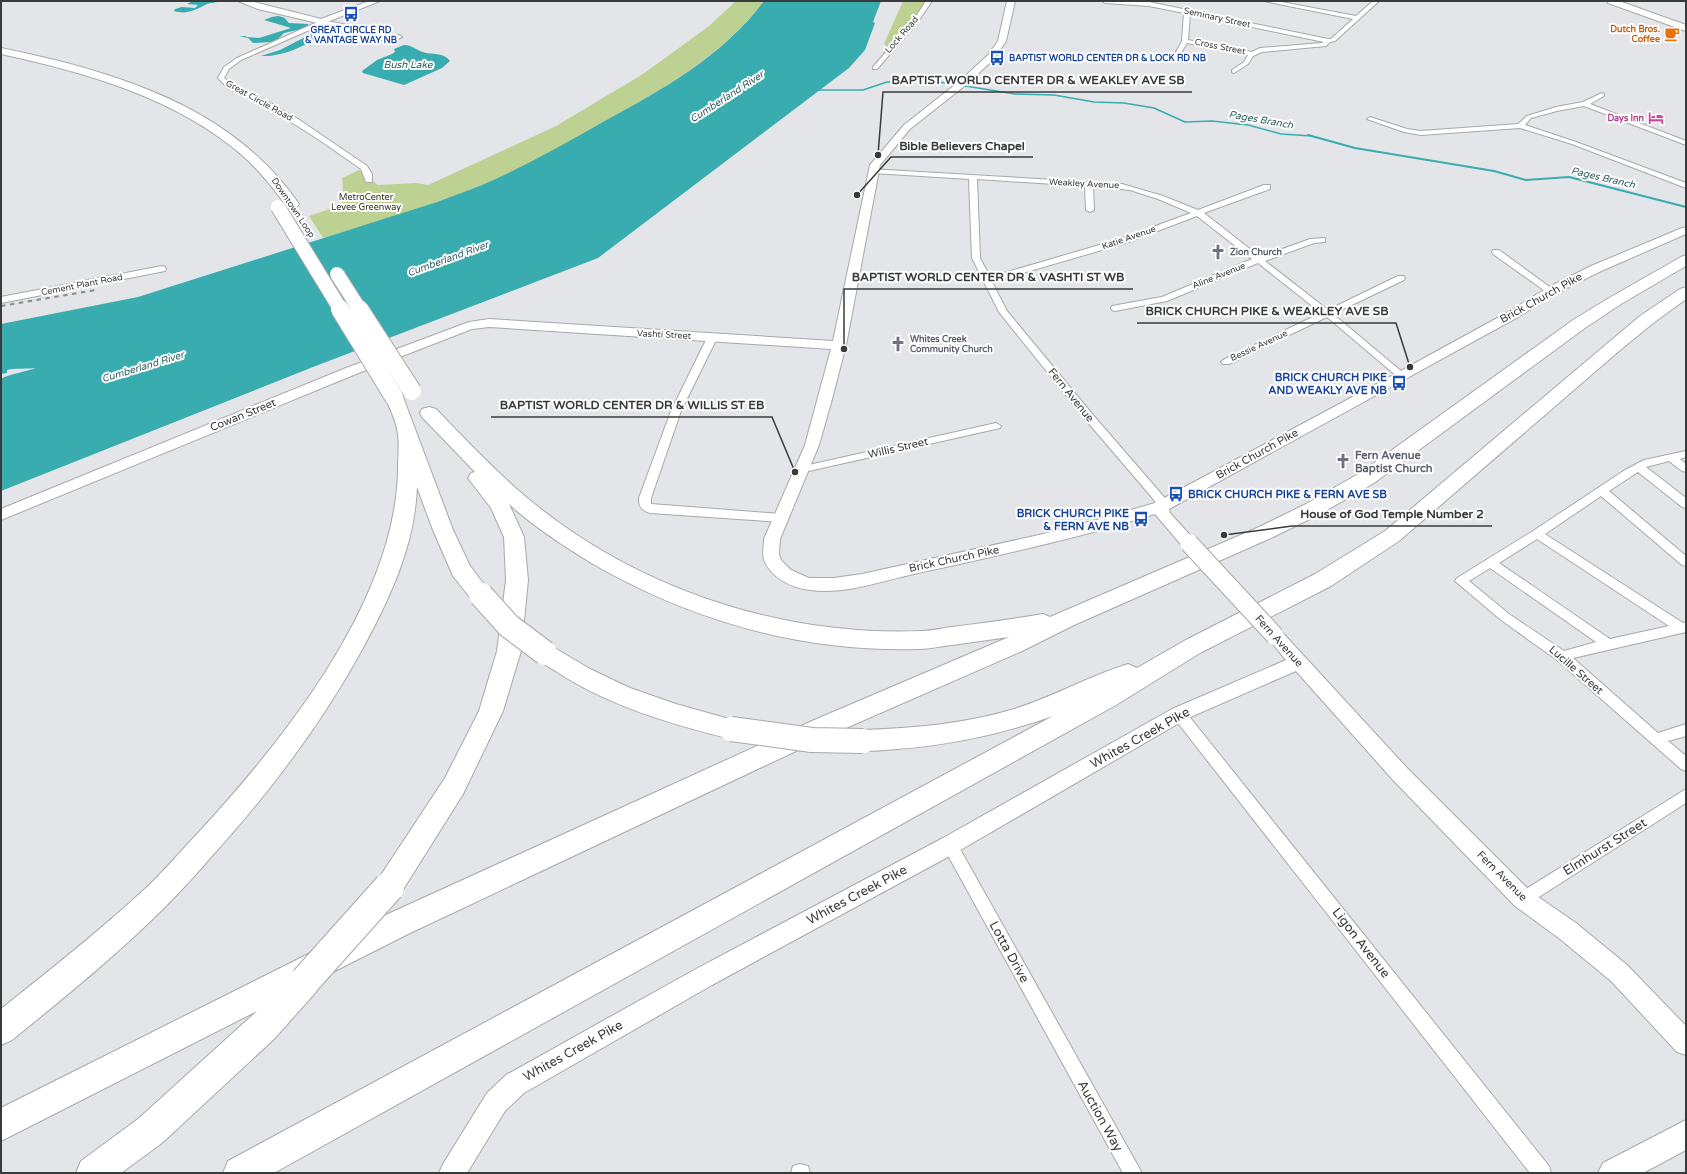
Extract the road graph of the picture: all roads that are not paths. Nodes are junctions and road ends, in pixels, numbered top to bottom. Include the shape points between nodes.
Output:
1 (242, 1) edge
2 (257, 1) edge
3 (366, 1) edge
4 (376, 1) edge
5 (929, 1) edge
6 (1011, 1) edge
7 (1105, 1) edge
8 (1267, 1) edge
9 (1376, 1) edge
10 (1611, 1) edge
11 (1152, 2) edge
12 (1187, 12) junction
13 (1358, 18) junction
14 (328, 20) junction
15 (372, 27) dead end
16 (1686, 28) edge
17 (392, 34) dead end
18 (1185, 41) junction
19 (1328, 41) junction
20 (1179, 52) dead end
21 (1254, 54) junction
22 (3, 55) edge
23 (875, 68) dead end
24 (60, 69) junction
25 (1234, 71) dead end
26 (1602, 95) dead end
27 (1585, 104) junction
28 (1370, 118) dead end
29 (1520, 126) junction
30 (1686, 143) edge
31 (1621, 162) junction
32 (873, 171) junction
33 (252, 175) dead end
34 (973, 177) junction
35 (369, 180) dead end
36 (1089, 184) junction
37 (1686, 186) edge
38 (1267, 187) dead end
39 (1686, 190) edge
40 (280, 202) junction
41 (1090, 210) dead end
42 (1198, 213) junction
43 (1686, 230) edge
44 (1322, 240) dead end
45 (1496, 252) dead end
46 (1258, 260) junction
47 (1686, 260) edge
48 (162, 269) dead end
49 (1401, 278) dead end
50 (988, 280) junction
51 (1551, 291) junction
52 (1686, 292) edge
53 (1, 300) edge
54 (1115, 308) dead end
55 (1326, 314) junction
56 (489, 323) joint
57 (712, 338) junction
58 (839, 345) junction
59 (1226, 362) dead end
60 (1402, 376) junction
61 (428, 413) junction
62 (996, 426) dead end
63 (407, 430) junction
64 (1686, 454) edge
65 (1671, 457) junction
66 (1639, 467) junction
67 (1686, 469) edge
68 (800, 470) junction
69 (1601, 490) junction
70 (1686, 504) edge
71 (1161, 507) junction
72 (1, 515) edge
73 (781, 518) junction
74 (1537, 534) junction
75 (1686, 562) edge
76 (1491, 563) junction
77 (1066, 619) junction
78 (1684, 628) edge
79 (1608, 644) junction
80 (1192, 647) junction
81 (1562, 656) junction
82 (1298, 662) junction
83 (1179, 714) junction
84 (1686, 730) edge
85 (1656, 739) junction
86 (1686, 765) edge
87 (1686, 795) edge
88 (950, 845) junction
89 (1523, 899) junction
90 (1, 1029) edge
91 (1686, 1043) edge
92 (1068, 1058) joint
93 (1, 1125) edge
94 (1686, 1134) edge
95 (93, 1173) edge
96 (240, 1173) edge
97 (452, 1173) edge
98 (1133, 1173) edge
99 (1542, 1173) edge
100 (1613, 1173) edge

1 - 14 street via 267,9
2 - 14 street
3 - 14 street, Great Circle Road
4 - 14 street, Great Circle Road
5 - 23 street, Lock Road via 915,22
6 - 32 street via 1002,41 991,57 907,127 875,165
7 - 11 street, Seminary Street
8 - 13 street
9 - 13 street
10 - 16 main road
11 - 12 street, Seminary Street
12 - 18 street
12 - 19 street, Seminary Street
13 - 19 street via 1333,40
14 - 15 street
14 - 17 street via 389,41 399,37
14 - 35 street, Great Circle Road via 236,61 226,68 221,78 228,86 262,101 310,130 364,168
18 - 20 street
18 - 21 street, Cross Street
19 - 21 street via 1324,45 1283,47 1260,50
21 - 25 street
22 - 24 highway, Downtown Loop
24 - 33 highway, Downtown Loop via 150,104 181,119 225,148
24 - 40 highway, Downtown Loop via 115,80 195,114 240,145 257,161 280,185
26 - 27 street
27 - 29 street via 1529,117
27 - 30 street
28 - 29 street via 1406,131 1421,133 1465,132
29 - 31 street via 1574,143
31 - 37 street
31 - 39 street
32 - 34 street, Weakley Avenue
32 - 58 street
34 - 36 street, Weakley Avenue
34 - 50 street, Fern Avenue via 976,258
36 - 41 street
36 - 42 street, Weakley Avenue via 1122,186 1151,193
38 - 42 street, Katie Avenue
40 - 61 highway, Downtown Loop, bridge
40 - 63 highway, Downtown Loop, bridge via 394,397
42 - 46 street, Weakley Avenue
42 - 50 street, Katie Avenue via 1093,250
43 - 51 street, Brick Church Pike
44 - 46 street, Aline Avenue
45 - 51 street
46 - 54 street, Aline Avenue via 1164,298
46 - 55 street, Weakley Avenue
47 - 77 highway via 1579,324 1360,482 1264,533
48 - 53 street, Cement Plant Road
49 - 55 street, Bessie Avenue
50 - 71 street, Fern Avenue via 1003,312 1160,500
51 - 60 street, Brick Church Pike
52 - 80 highway via 1646,320 1392,536 1323,580
55 - 59 street, Bessie Avenue
55 - 60 street, Weakley Avenue
56 - 57 street, Vashti Street
56 - 72 street, Cowan Street via 469,326 351,371
57 - 58 street, Vashti Street
57 - 73 street via 676,411 645,498 645,506 650,509
58 - 68 street via 812,444
60 - 71 street, Brick Church Pike
61 - 77 highway via 479,466 520,502 568,537 614,566 668,592 723,614 800,631 855,639 887,640 918,640 984,633
61 - 95 highway, bridge via 500,506 514,537 517,580 510,651 491,711 454,786 388,887 262,1028 150,1131
62 - 68 street, Willis Street
63 - 80 highway, Downtown Loop, bridge via 442,530 461,570 509,626 545,653 587,678 635,700 682,717 731,729 812,740 920,738 970,730 1034,712
63 - 90 highway via 408,475 405,513 393,559 363,626 332,682 283,753 226,822 157,896
64 - 65 street
65 - 66 street via 1648,462
65 - 67 street
66 - 69 street
66 - 70 street
68 - 73 street
69 - 74 street
69 - 75 street
71 - 73 street, Brick Church Pike via 1101,525 998,550 861,580 825,585 796,580 777,568 771,555 772,539
71 - 82 street, Fern Avenue, bridge via 1163,515
74 - 76 street
74 - 78 street
76 - 79 street
76 - 81 street, Lucille Street via 1461,581 1505,617
77 - 93 highway via 1014,645 821,728 398,924
78 - 79 street
79 - 81 street
80 - 96 highway via 1107,698
81 - 85 street, Lucille Street
82 - 83 street, Whites Creek Pike
82 - 89 street, Fern Avenue via 1400,774
83 - 88 street, Whites Creek Pike
83 - 99 street, Ligon Avenue
84 - 85 street
85 - 86 street, Lucille Street
87 - 89 street, Elmhurst Street
88 - 92 street, Lotta Drive
88 - 97 street, Whites Creek Pike via 704,977 515,1084 496,1102
89 - 91 street, Fern Avenue via 1568,931 1619,973
92 - 98 street, Auction Way
94 - 100 main road

